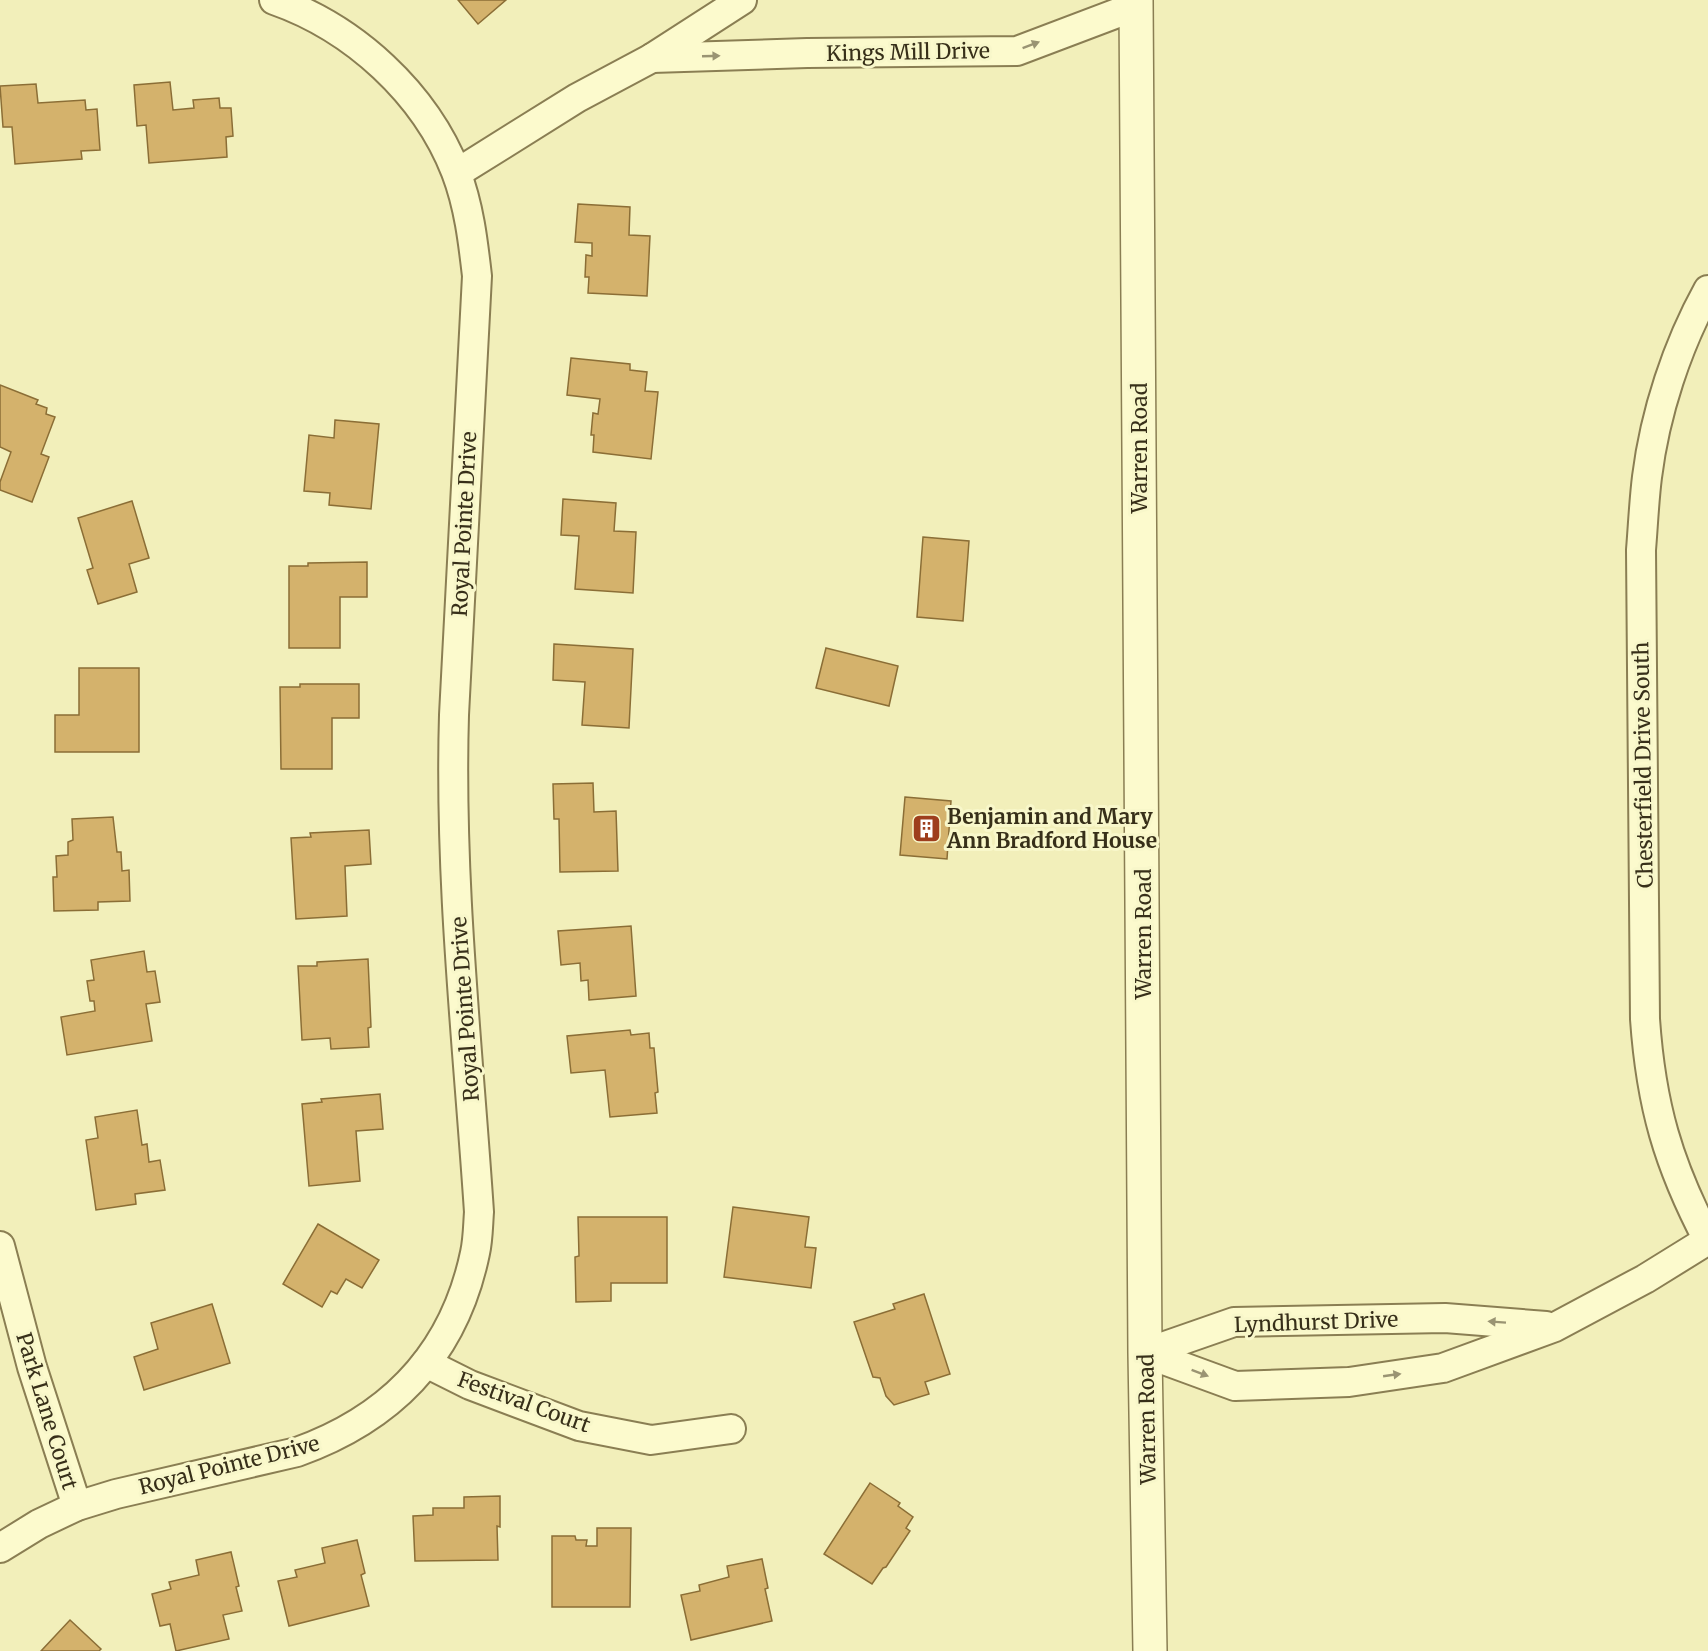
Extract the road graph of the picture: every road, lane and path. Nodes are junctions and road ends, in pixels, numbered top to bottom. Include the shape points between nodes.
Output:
1 (274, 0) edge
2 (741, 0) edge
3 (1130, 2) edge
4 (652, 58) junction
5 (457, 173) junction
6 (1708, 290) edge
7 (1708, 1240) edge
8 (0, 1246) edge
9 (1555, 1327) junction
10 (1145, 1353) junction
11 (426, 1363) junction
12 (731, 1429) dead end
13 (77, 1506) junction
14 (0, 1548) edge
15 (1150, 1651) edge

1 - 5 street via 326,23 387,71 417,104
2 - 4 street, Kings Mill Drive
4 -> 3 street, Kings Mill Drive via 1017,51
3 - 10 street, Warren Road
4 - 5 street, Kings Mill Drive via 577,98
5 - 11 street, Royal Pointe Drive via 471,224 477,276 452,784 479,1212 476,1251 465,1290 450,1327
6 - 7 street, Chesterfield Drive South via 1676,361 1658,418 1647,476 1641,550 1648,1059 1667,1149 1686,1199
7 - 9 street
8 - 13 street, Park Lane Court via 32,1367
9 -> 10 street, Lyndhurst Drive via 1445,1318 1234,1322
10 -> 9 street via 1235,1386 1349,1382 1443,1368
10 - 15 street, Warren Road
11 - 12 street, Festival Court via 470,1385 579,1426 651,1440
11 - 13 street, Royal Pointe Drive via 383,1407 324,1442
13 - 14 street, Royal Pointe Drive

